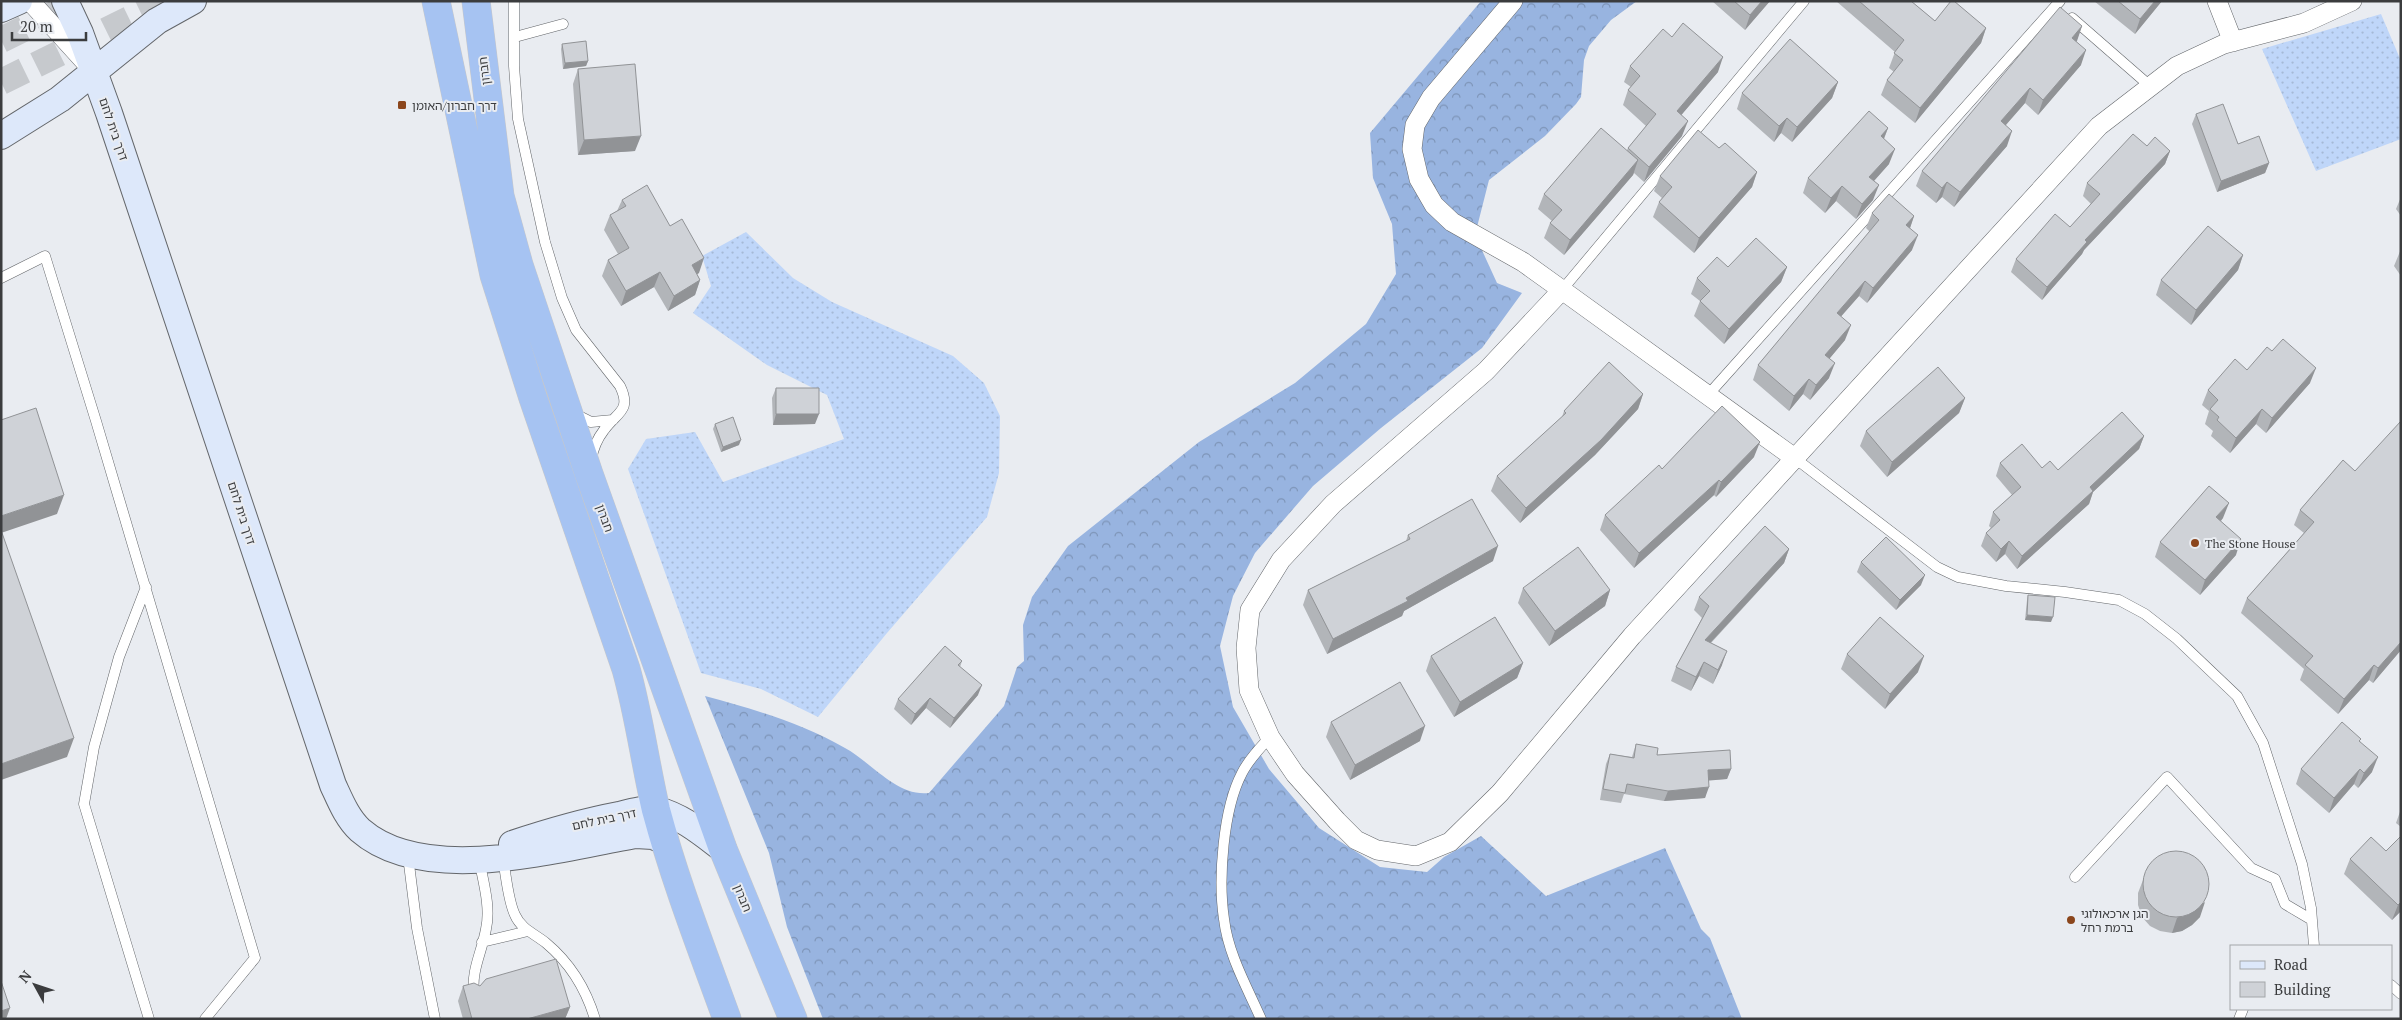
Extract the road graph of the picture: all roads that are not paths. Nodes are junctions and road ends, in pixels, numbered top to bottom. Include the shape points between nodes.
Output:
1 (19, 1) edge
2 (30, 1) edge
3 (65, 1) edge
4 (193, 1) edge
5 (514, 1) edge
6 (1513, 1) edge
7 (1804, 1) edge
8 (2217, 1) edge
9 (2352, 1) edge
10 (2056, 2) edge
11 (477, 3) edge
12 (434, 8) edge
13 (1, 9) edge
14 (564, 24) dead end
15 (515, 37) junction
16 (2233, 42) junction
17 (95, 73) junction
18 (2150, 86) junction
19 (1, 136) edge
20 (1, 278) edge
21 (1562, 290) junction
22 (1708, 395) junction
23 (564, 403) junction
24 (612, 420) junction
25 (1796, 459) junction
26 (589, 474) junction
27 (146, 587) junction
28 (1270, 737) junction
29 (657, 810) junction
30 (665, 841) junction
31 (723, 849) junction
32 (408, 854) junction
33 (494, 855) junction
34 (2075, 877) dead end
35 (2312, 920) junction
36 (528, 931) junction
37 (482, 942) junction
38 (2314, 945) edge
39 (474, 994) edge
40 (149, 1019) edge
41 (205, 1019) edge
42 (435, 1019) edge
43 (595, 1019) edge
44 (727, 1019) edge
45 (793, 1019) edge
46 (1261, 1019) edge

1 - 13 main road
2 - 17 street, דרך בית לחם
3 - 17 main road, דרך בית לחם
4 - 17 main road via 157,21
5 - 15 lane
6 - 21 street via 1431,98 1415,125 1412,149 1419,179 1434,205 1452,222 1523,262
7 - 21 lane
8 - 16 street
9 - 16 street via 2304,23
10 - 18 lane
10 - 22 lane
11 - 23 highway, חברון via 500,196
12 - 29 highway via 494,276 626,668
14 - 15 lane
15 - 24 lane via 518,119 545,242 562,298 576,330 625,397 624,407
16 - 18 street via 2177,66
17 - 19 main road
17 - 32 main road, דרך בית לחם via 333,785 344,809 360,830 384,845
18 - 25 street via 2099,126
20 - 27 lane via 44,256
21 - 22 street
21 - 28 street via 1486,371 1333,504 1281,560 1250,610 1246,648 1249,690
22 - 25 street
23 - 24 lane via 591,422
23 - 26 highway, חברון
24 - 26 lane via 596,442
25 - 28 street via 1632,636 1500,793 1450,842 1416,856 1377,850 1356,840 1295,774
25 - 35 lane via 1937,567 1958,577 2119,600 2145,614 2178,639 2237,696 2263,743 2302,864
26 - 31 highway, חברון
27 - 40 lane via 119,657 94,747 84,804
27 - 41 lane via 255,958
28 - 46 lane via 1241,774 1229,812 1221,869 1226,928 1235,962
29 - 30 highway
29 - 31 main road, דרך בית לחם via 696,829
29 - 33 main road, דרך בית לחם via 583,822
30 - 33 main road, דרך בית לחם via 636,835
30 - 44 highway
31 - 45 highway, חברון
32 - 33 main road, דרך בית לחם via 443,861
32 - 42 lane via 417,928
33 - 36 lane via 514,915
33 - 37 lane
34 - 35 lane via 2166,777 2252,868 2275,878 2285,904
35 - 38 lane
36 - 37 lane
36 - 43 lane via 559,954 575,975
37 - 39 lane via 473,981

